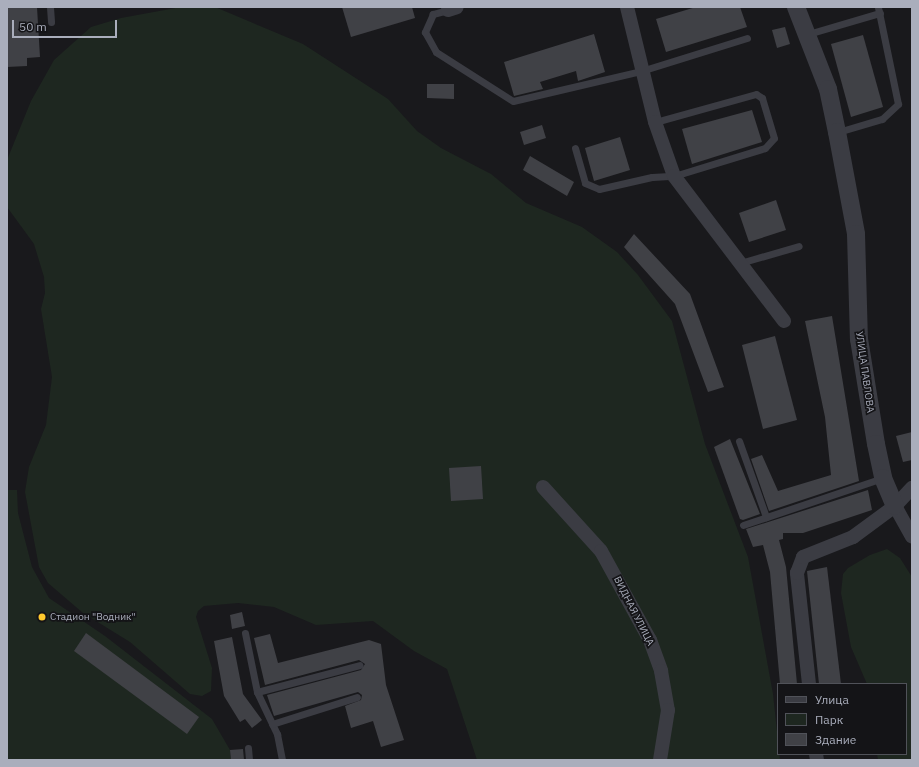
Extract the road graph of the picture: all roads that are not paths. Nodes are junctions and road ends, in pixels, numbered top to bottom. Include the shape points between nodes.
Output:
1 (50, 7) edge
2 (627, 7) edge
3 (796, 7) edge
4 (453, 8) edge
5 (879, 10) edge
6 (51, 22) dead end
7 (808, 34) junction
8 (747, 38) dead end
9 (641, 72) junction
10 (655, 122) junction
11 (837, 132) junction
12 (576, 148) dead end
13 (674, 176) junction
14 (799, 246) dead end
15 (740, 263) junction
16 (784, 321) dead end
17 (739, 441) dead end
18 (883, 478) junction
19 (543, 487) dead end
20 (912, 488) edge
21 (895, 506) junction
22 (766, 517) junction
23 (743, 525) dead end
24 (912, 537) edge
25 (245, 633) dead end
26 (360, 665) dead end
27 (809, 683) edge
28 (257, 692) junction
29 (357, 697) dead end
30 (272, 724) junction
31 (248, 748) dead end
32 (249, 760) edge
33 (282, 760) edge
34 (660, 760) edge

1 - 6 lane
2 - 9 street
3 - 7 street, УЛИЦА ПАВЛОВА
4 - 9 lane via 433,14 425,32 436,52 513,101
5 - 7 lane
5 - 11 lane via 898,104 882,118
7 - 11 street, УЛИЦА ПАВЛОВА via 828,89
8 - 9 lane
9 - 10 street
10 - 13 street
10 - 13 lane via 749,93 762,98 774,138 771,144 766,148
11 - 18 street, УЛИЦА ПАВЛОВА via 856,234 859,339
12 - 13 lane via 585,183 590,188
13 - 15 street
14 - 15 lane
15 - 16 street
17 - 22 lane
18 - 21 street, УЛИЦА ПАВЛОВА
18 - 22 lane
19 - 34 street, ВИДНАЯ УЛИЦА via 601,551 650,640 661,671 668,710
20 - 21 street
21 - 24 street
21 - 27 street via 853,537 802,557 798,564
22 - 23 lane
25 - 28 lane
26 - 28 lane
28 - 30 lane
29 - 30 lane
30 - 33 lane
31 - 32 lane

